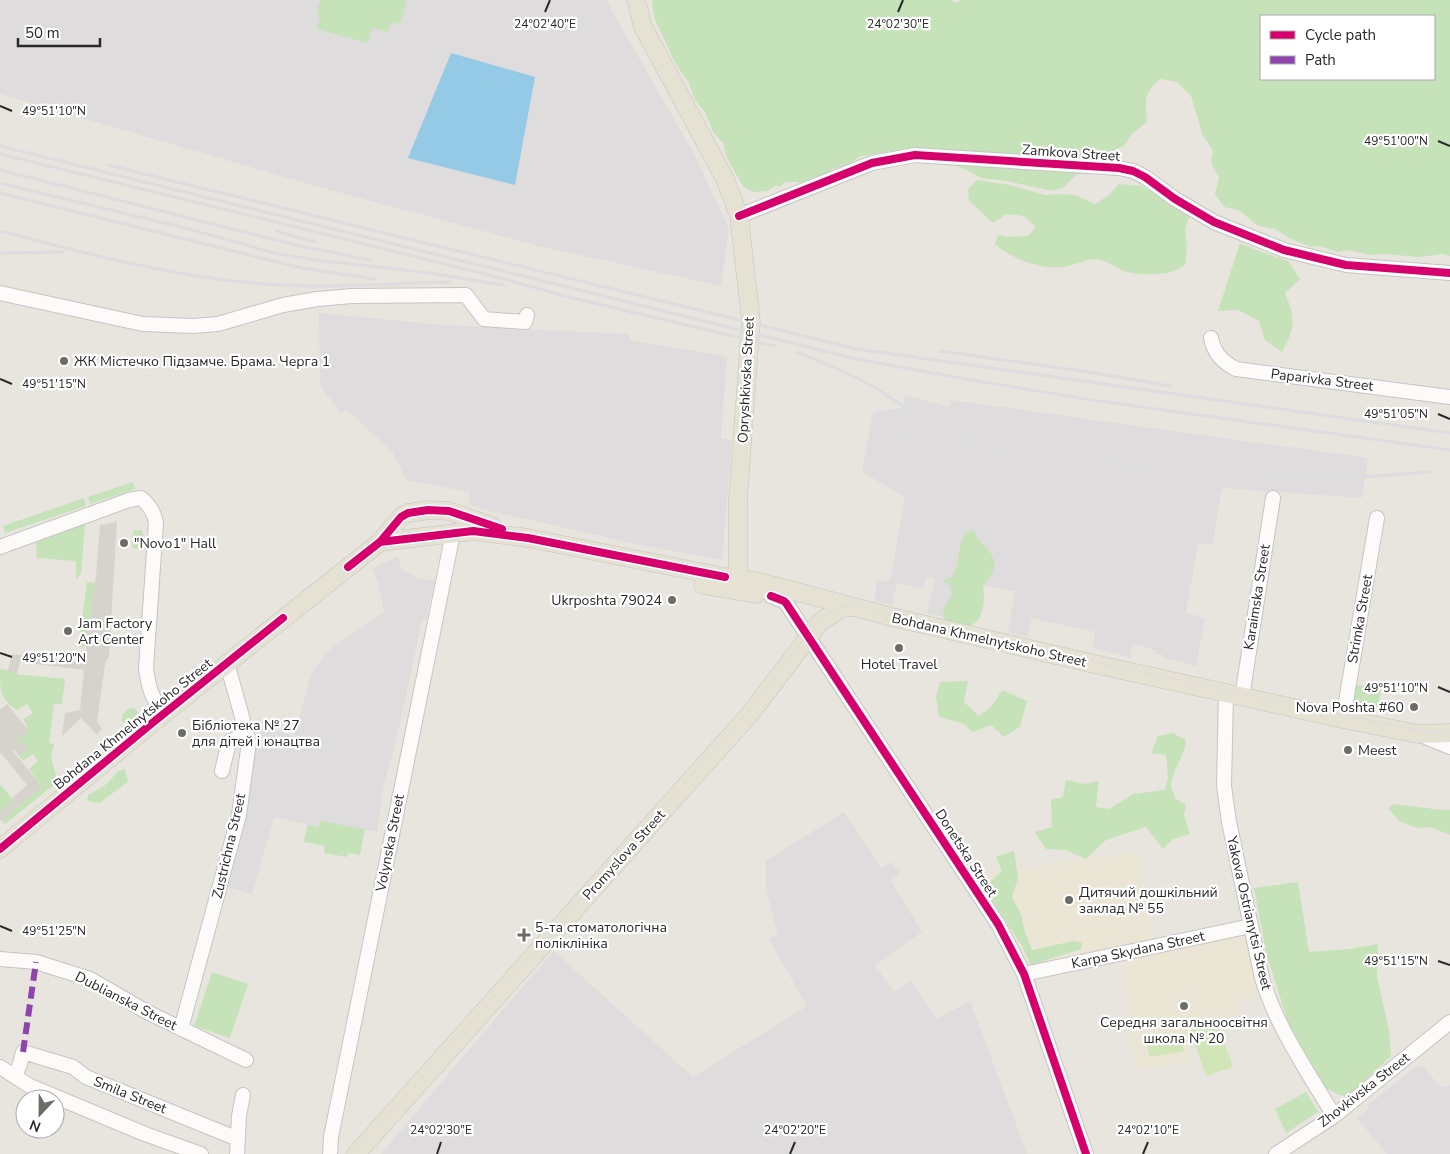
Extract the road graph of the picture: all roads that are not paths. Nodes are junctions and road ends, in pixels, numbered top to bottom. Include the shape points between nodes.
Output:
1 (636, 0) edge
2 (739, 216) junction
3 (1450, 273) edge
4 (0, 293) edge
5 (527, 315) dead end
6 (1212, 338) dead end
7 (1450, 397) edge
8 (1273, 498) dead end
9 (448, 511) junction
10 (401, 517) junction
11 (1377, 518) dead end
12 (453, 533) junction
13 (528, 538) junction
14 (417, 539) junction
15 (380, 542) junction
16 (0, 546) edge
17 (618, 556) junction
18 (740, 578) junction
19 (766, 595) junction
20 (846, 608) junction
21 (808, 638) junction
22 (227, 663) junction
23 (1234, 695) junction
24 (164, 714) junction
25 (1343, 719) junction
26 (1450, 733) edge
27 (247, 734) junction
28 (1418, 734) junction
29 (1450, 747) edge
30 (222, 771) dead end
31 (0, 849) edge
32 (1251, 926) junction
33 (0, 959) edge
34 (1024, 974) junction
35 (1448, 1026) edge
36 (181, 1029) junction
37 (246, 1060) dead end
38 (0, 1067) edge
39 (15, 1076) junction
40 (243, 1095) dead end
41 (1334, 1116) junction
42 (238, 1139) junction
43 (201, 1154) edge
44 (237, 1154) edge
45 (330, 1154) edge
46 (356, 1154) edge
47 (1086, 1154) edge
48 (1276, 1154) edge

1 - 2 main road, Opryshkivska Street via 643,27 725,179
2 - 3 street, Zamkova Street via 872,163 915,155 1120,168 1145,177 1214,222 1284,250 1346,266
2 - 18 main road, Opryshkivska Street via 751,321 738,499
4 - 5 street via 143,324 218,324 283,305 352,296 466,295 484,319 525,322
6 - 7 street, Paparivka Street via 1218,356 1236,369
8 - 23 street, Karaimska Street
9 - 10 main road, Bohdana Khmelnytskoho Street via 428,510
9 - 12 main road via 455,523
9 - 13 main road, Bohdana Khmelnytskoho Street
10 - 14 main road via 400,532 405,537
10 - 15 main road, Bohdana Khmelnytskoho Street
11 - 25 street, Strimka Street
12 - 13 main road, Bohdana Khmelnytskoho Street via 473,531
12 - 14 main road, Bohdana Khmelnytskoho Street
12 - 45 street, Volynska Street
13 - 17 main road, Bohdana Khmelnytskoho Street
14 - 15 main road, Bohdana Khmelnytskoho Street
15 - 22 main road, Bohdana Khmelnytskoho Street
16 - 24 street via 128,500 141,498 148,504 156,524 146,668 149,689
17 - 18 main road, Bohdana Khmelnytskoho Street
17 - 19 main road via 658,575
18 - 19 main road
18 - 20 main road, Bohdana Khmelnytskoho Street
19 - 20 main road
19 - 21 street, Donetska Street via 784,601
20 - 21 main road, Promyslova Street via 825,618
20 - 23 main road, Bohdana Khmelnytskoho Street
21 - 34 street, Donetska Street via 998,924
21 - 46 main road, Promyslova Street via 750,714
22 - 24 main road, Bohdana Khmelnytskoho Street
22 - 27 street, Zustrichna Street
23 - 25 main road, Bohdana Khmelnytskoho Street
23 - 32 street, Yakova Ostrianytsi Street via 1224,786
24 - 31 main road, Bohdana Khmelnytskoho Street
25 - 28 main road, Bohdana Khmelnytskoho Street
26 - 28 main road, Bohdana Khmelnytskoho Street
27 - 30 street via 229,742
27 - 36 street, Zustrichna Street via 249,742 239,815
28 - 29 street
32 - 34 street, Karpa Skydana Street
32 - 41 street, Yakova Ostrianytsi Street via 1267,995
33 - 36 street, Dublianska Street via 36,962 79,975
34 - 47 street, Donetska Street
35 - 41 street, Zhovkivska Street
36 - 37 street, Dublianska Street
38 - 39 street
39 - 42 street, Smila Street via 23,1052 72,1067 86,1077
39 - 43 street via 39,1090
40 - 42 street
41 - 48 street, Zhovkivska Street
42 - 44 street

